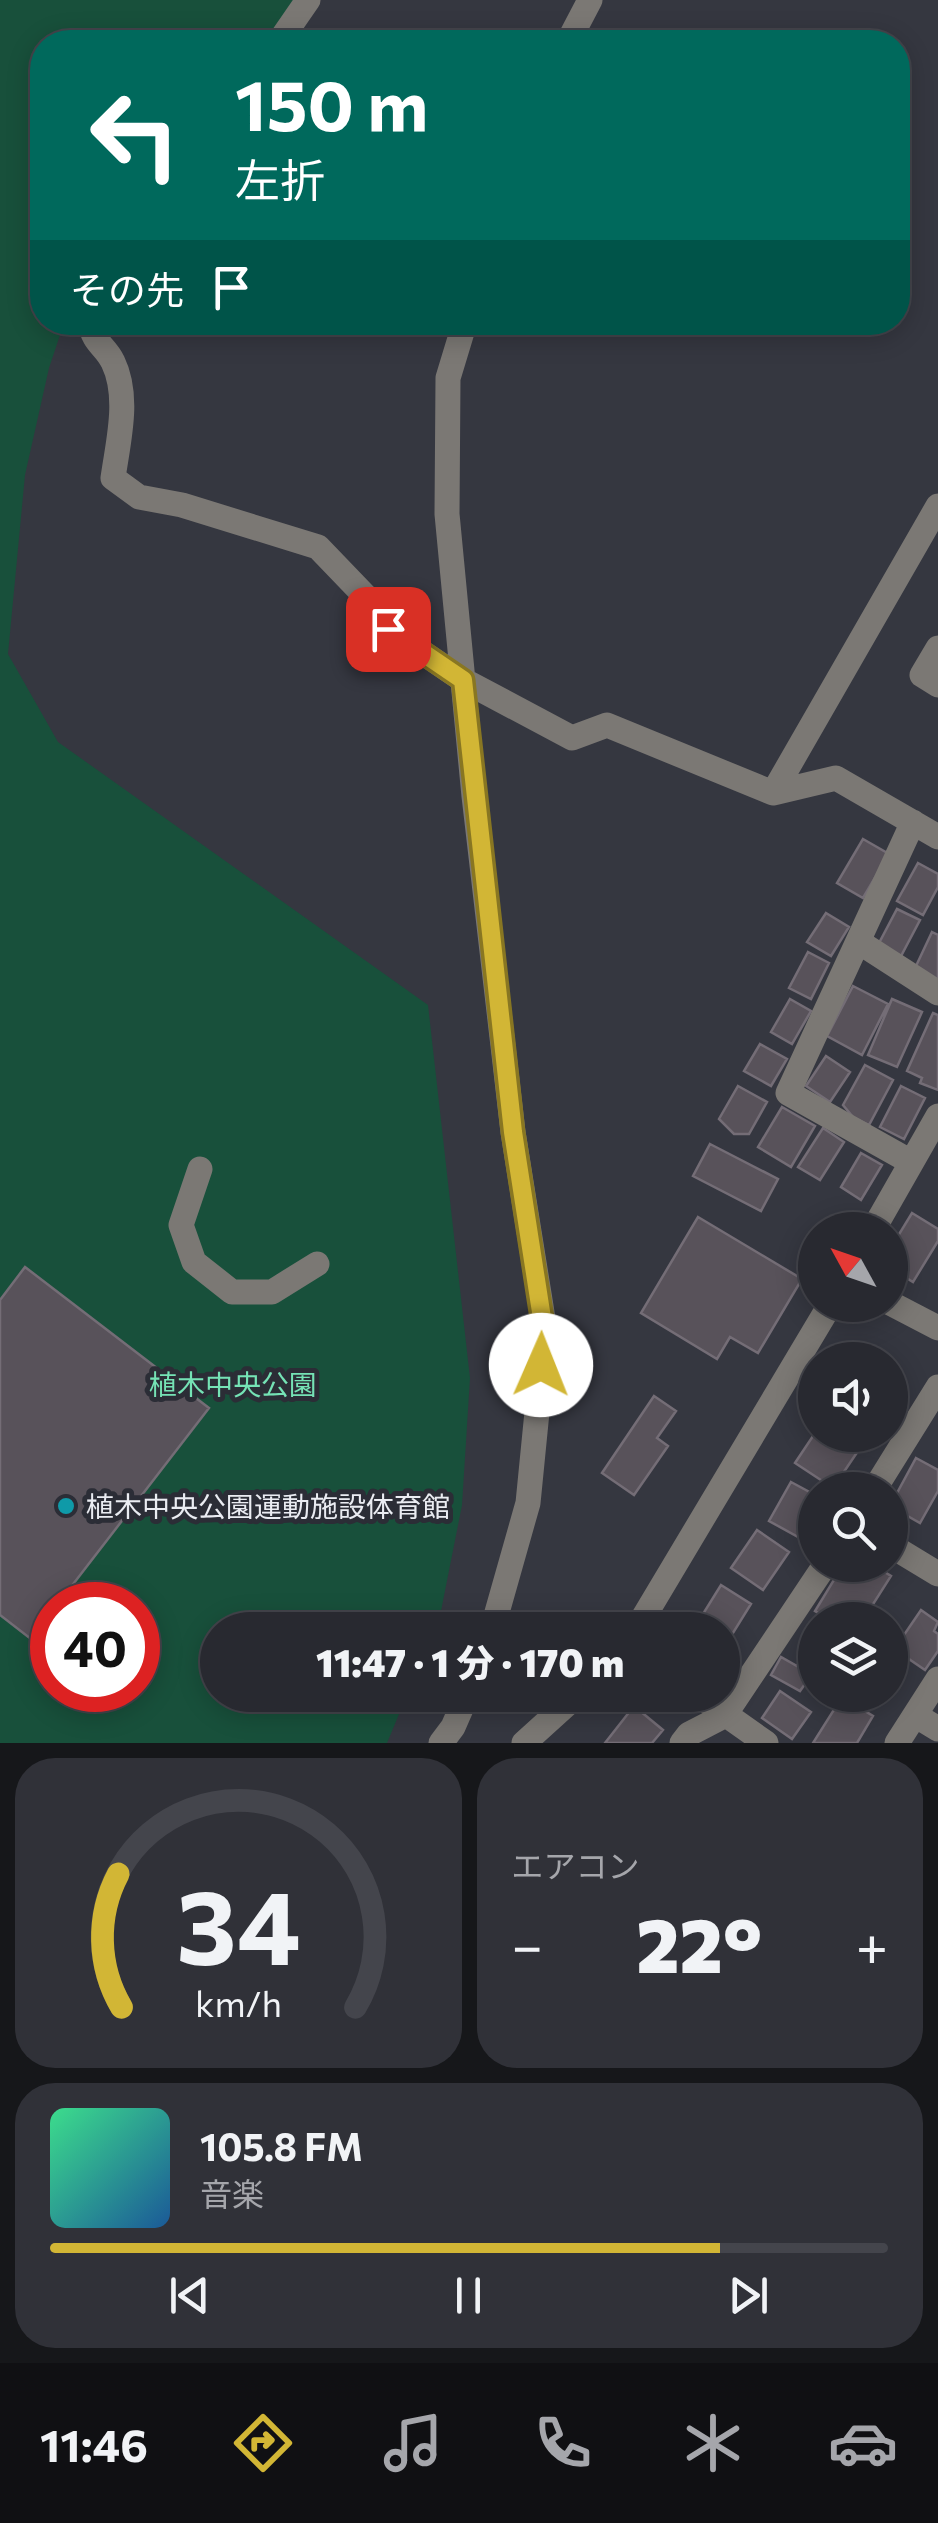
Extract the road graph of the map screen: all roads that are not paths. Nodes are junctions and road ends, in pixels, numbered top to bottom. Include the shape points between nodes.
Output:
1 (308, 0) edge
2 (590, 0) edge
3 (287, 30) edge
4 (574, 30) edge
5 (92, 335) edge
6 (462, 335) edge
7 (938, 506) edge
8 (938, 648) edge
9 (463, 680) junction
10 (938, 685) edge
11 (772, 793) junction
12 (913, 822) junction
13 (938, 837) edge
14 (859, 942) junction
15 (938, 993) edge
16 (938, 1116) edge
17 (911, 1162) junction
18 (200, 1170) dead end
19 (883, 1212) edge
20 (317, 1264) dead end
21 (908, 1312) edge
22 (820, 1322) edge
23 (938, 1328) edge
24 (938, 1386) edge
25 (885, 1472) edge
26 (908, 1556) edge
27 (938, 1574) edge
28 (814, 1582) edge
29 (497, 1612) edge
30 (647, 1612) edge
31 (938, 1679) edge
32 (460, 1712) edge
33 (558, 1712) edge
34 (719, 1712) edge
35 (915, 1715) junction
36 (724, 1716) junction
37 (938, 1729) edge
38 (441, 1743) edge
39 (524, 1743) edge
40 (682, 1743) edge
41 (766, 1743) edge
42 (897, 1743) edge

1 - 3 street
2 - 4 street
5 - 9 street via 113,361 122,402 113,478 138,497 318,546 388,629
6 - 9 street via 448,378 447,514
7 - 11 street
8 - 10 street via 922,675
9 - 11 street via 572,738 607,725
9 - 29 street via 513,1132 544,1331 528,1504
11 - 12 street via 836,778
12 - 13 street
12 - 14 street
14 - 15 street
14 - 17 street via 788,1093
16 - 17 street
17 - 19 street
18 - 20 street via 181,1225 194,1262 206,1272 232,1292 272,1292
21 - 23 street
22 - 30 street
24 - 25 street
26 - 27 street
28 - 36 street
31 - 35 street
32 - 38 street
33 - 39 street
34 - 36 street
35 - 37 street
35 - 42 street
36 - 40 street
36 - 41 street

